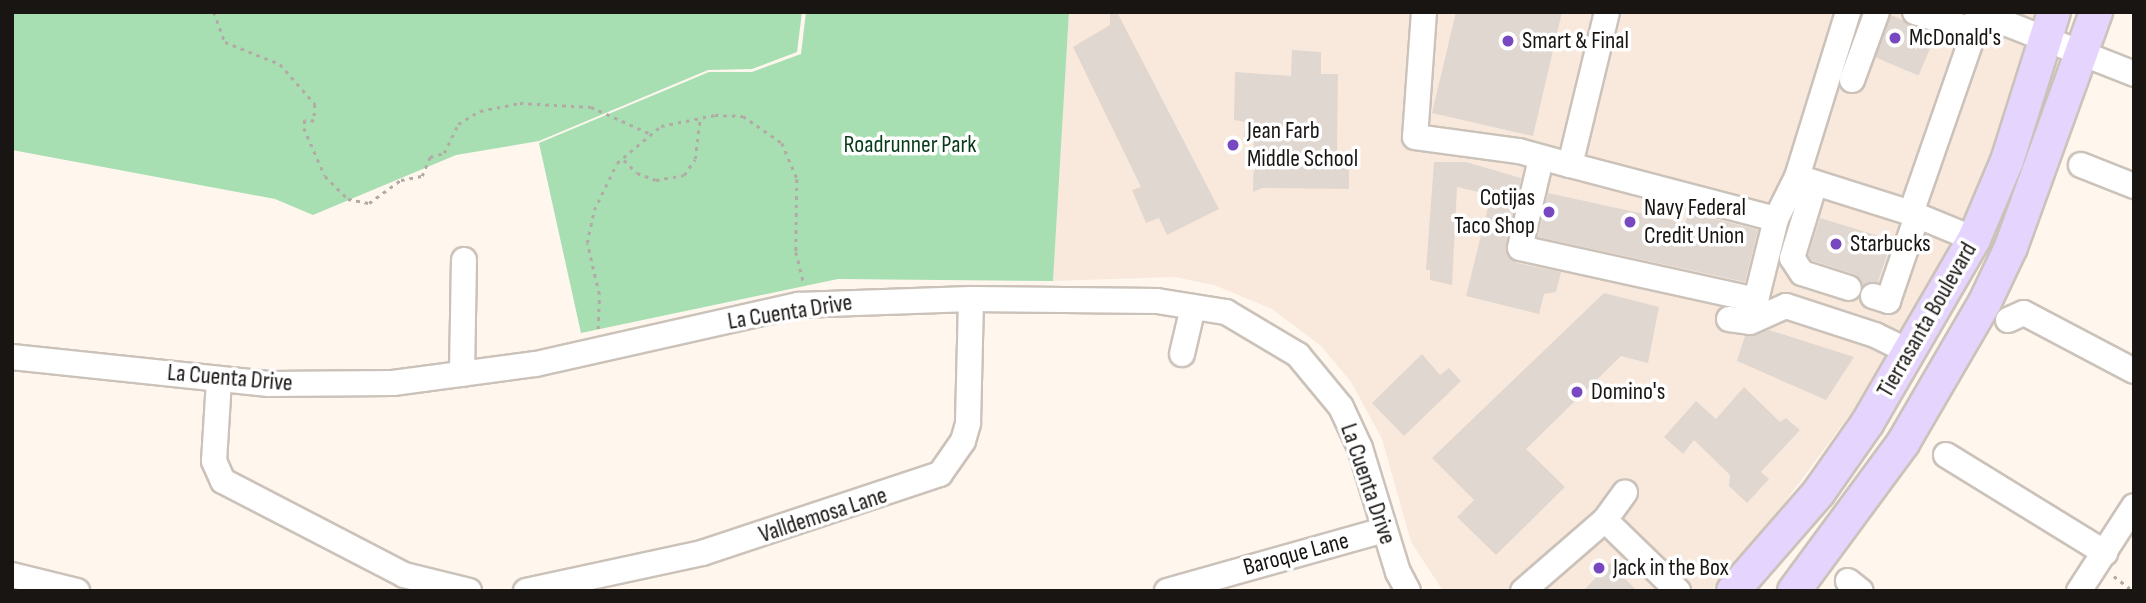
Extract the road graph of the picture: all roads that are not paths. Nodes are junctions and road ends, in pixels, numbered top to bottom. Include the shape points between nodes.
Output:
1 (1424, 12) edge
2 (1607, 12) edge
3 (1849, 12) edge
4 (1877, 12) edge
5 (1915, 12) edge
6 (2096, 12) edge
7 (1979, 17) edge
8 (2050, 27) edge
9 (2082, 57) junction
10 (2134, 74) edge
11 (1852, 80) dead end
12 (1541, 159) junction
13 (1570, 165) junction
14 (2081, 165) dead end
15 (1806, 180) junction
16 (2134, 186) edge
17 (1914, 215) junction
18 (1776, 219) junction
19 (1974, 239) junction
20 (464, 260) dead end
21 (1849, 288) dead end
22 (1873, 296) dead end
23 (971, 299) junction
24 (1193, 307) junction
25 (1729, 319) dead end
26 (2008, 320) dead end
27 (1910, 352) junction
28 (1182, 354) dead end
29 (12, 357) edge
30 (2134, 371) edge
31 (462, 374) junction
32 (219, 380) junction
33 (1946, 454) dead end
34 (1625, 492) dead end
35 (2134, 506) edge
36 (1605, 520) junction
37 (1384, 530) junction
38 (2101, 559) junction
39 (12, 575) edge
40 (1224, 582) edge
41 (1677, 590) edge
42 (77, 591) edge
43 (469, 591) edge
44 (526, 591) edge
45 (1167, 591) edge
46 (1408, 591) edge
47 (1523, 591) edge
48 (1733, 591) edge
49 (1794, 591) edge
50 (2079, 591) edge

1 - 12 street via 1415,137
2 - 13 street
3 - 15 street
4 - 11 street
5 - 7 street
6 - 9 main road, Tierrasanta Boulevard
7 - 8 street
7 - 17 street
8 - 9 street
8 - 19 main road, Tierrasanta Boulevard via 2007,161
9 - 10 street
9 - 49 main road, Tierrasanta Boulevard via 2011,247 1985,302 1903,443
12 - 13 street
12 - 18 street via 1520,248 1749,301 1760,295
13 - 18 street
14 - 16 street
15 - 17 street
15 - 18 street
15 - 21 street via 1793,258 1801,273
17 - 19 street
17 - 22 street via 1888,301
19 - 27 main road, Tierrasanta Boulevard
20 - 31 street
23 - 24 street, La Cuenta Drive via 1157,301
23 - 31 street, La Cuenta Drive via 810,304 536,364
23 - 44 street, Valldemosa Lane via 968,423 963,441 940,474 702,553
24 - 28 street
24 - 37 street, La Cuenta Drive via 1226,312 1298,355 1341,407 1360,448
25 - 27 street via 1750,322 1786,306 1875,335
26 - 30 street via 2024,313
27 - 48 main road, Tierrasanta Boulevard via 1819,492
29 - 32 street, La Cuenta Drive
31 - 32 street, La Cuenta Drive via 393,383
32 - 43 street via 214,461 223,481 404,575
33 - 38 street
34 - 36 street
35 - 38 street
36 - 41 street
36 - 47 street
37 - 40 street, Baroque Lane
37 - 46 street, La Cuenta Drive
38 - 50 street
39 - 42 street
40 - 45 street, Baroque Lane

